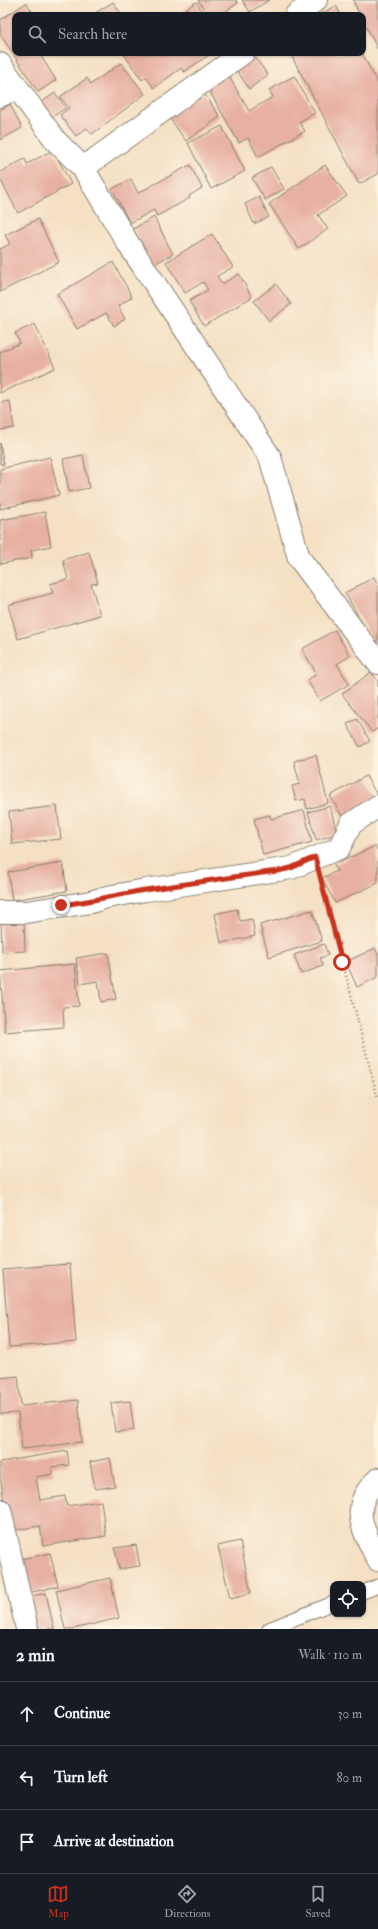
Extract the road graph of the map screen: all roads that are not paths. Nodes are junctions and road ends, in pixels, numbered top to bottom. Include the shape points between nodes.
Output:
1 (316, 0) edge
2 (300, 12) edge
3 (239, 56) edge
4 (0, 64) edge
5 (8, 92) edge
6 (83, 168) junction
7 (378, 663) edge
8 (378, 806) edge
9 (0, 912) edge
10 (378, 1479) edge
11 (0, 1510) edge
12 (378, 1560) edge
13 (378, 1586) edge
14 (366, 1591) edge
15 (330, 1605) edge
16 (27, 1629) edge
17 (269, 1629) edge

1 - 2 street
3 - 6 street
4 - 5 street
5 - 6 street
6 - 7 street via 129,245 270,458 299,558
8 - 9 street via 351,824 338,848 291,868 146,890 26,912
10 - 12 street via 364,1494 360,1507 362,1523
11 - 16 street
13 - 14 lane
15 - 17 lane

